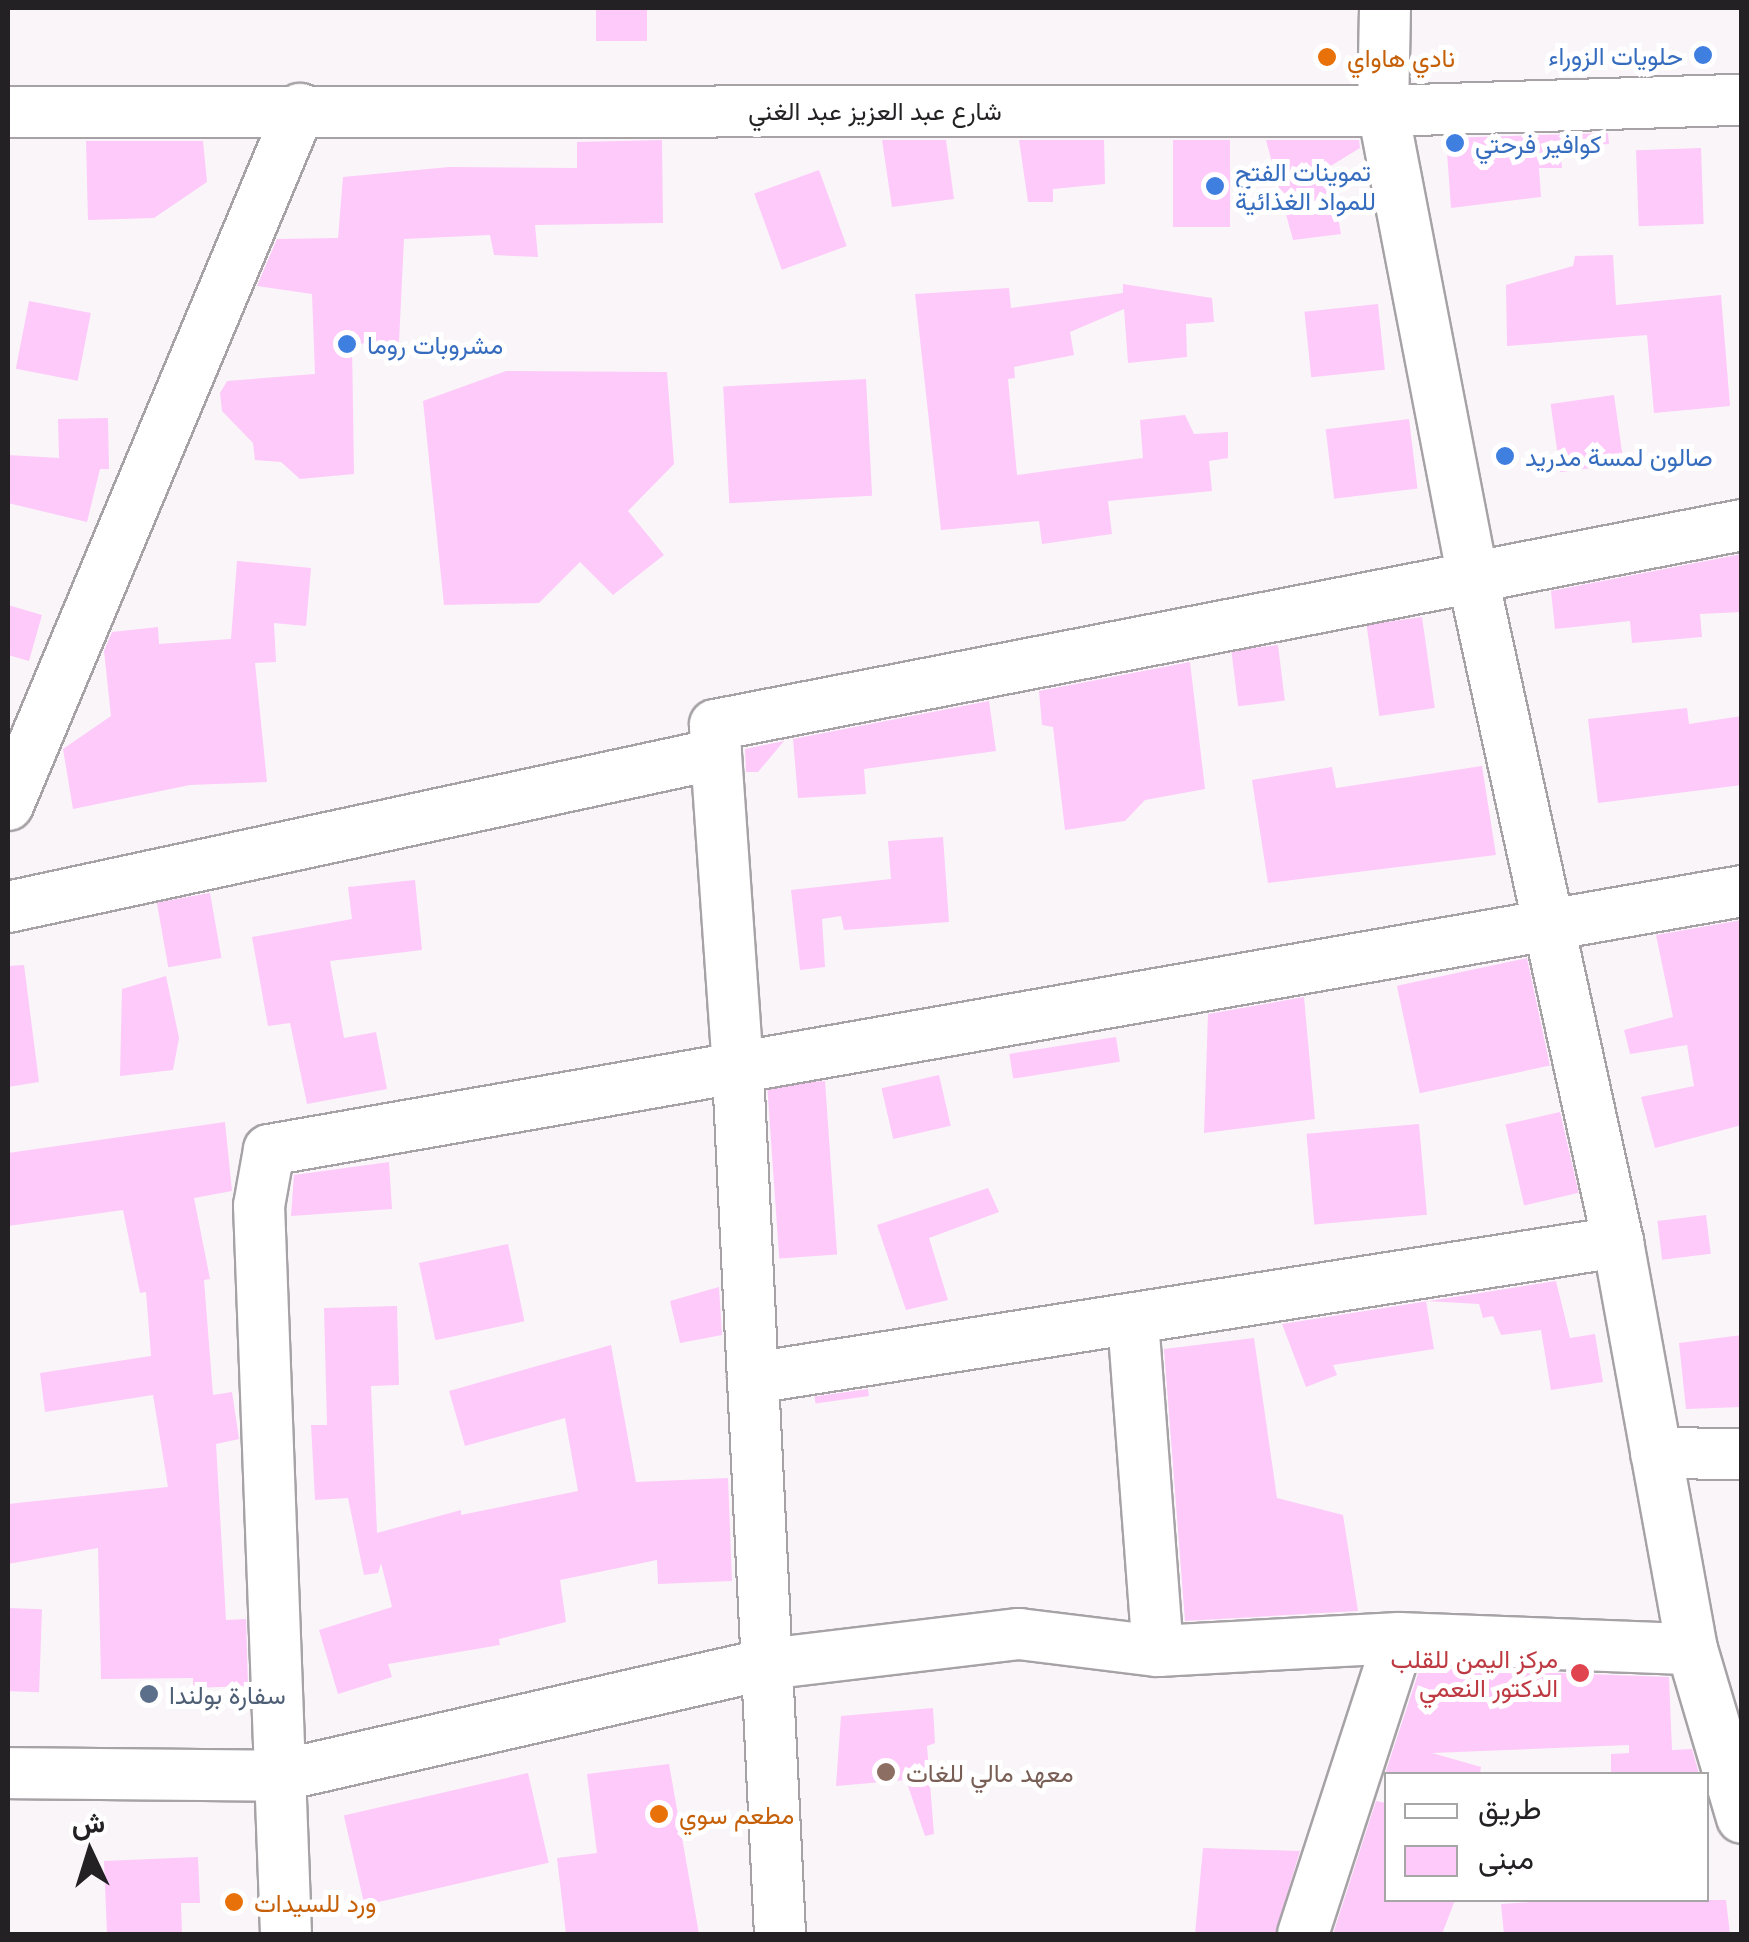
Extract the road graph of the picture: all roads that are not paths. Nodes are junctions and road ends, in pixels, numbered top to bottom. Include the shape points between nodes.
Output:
1 (1386, 8) edge
2 (1742, 100) edge
3 (300, 110) junction
4 (1383, 111) junction
5 (8, 112) edge
6 (1742, 525) edge
7 (1472, 574) junction
8 (716, 754) junction
9 (8, 806) edge
10 (1742, 891) edge
11 (8, 907) edge
12 (1550, 930) junction
13 (738, 1072) junction
14 (1618, 1242) junction
15 (1132, 1320) junction
16 (753, 1378) junction
17 (1656, 1453) junction
18 (1742, 1454) edge
19 (1399, 1638) junction
20 (1692, 1649) junction
21 (1158, 1651) junction
22 (767, 1664) junction
23 (8, 1773) edge
24 (279, 1776) junction
25 (1742, 1818) edge
26 (286, 1934) edge
27 (780, 1934) edge
28 (1302, 1934) edge

1 - 4 street
2 - 4 street, شارع عبد العزيز عبد الغني
3 - 4 street, شارع عبد العزيز عبد الغني
3 - 5 street, شارع عبد العزيز عبد الغني
3 - 9 street
4 - 7 street
6 - 7 street
7 - 8 street via 714,725
7 - 12 street
8 - 11 street
8 - 13 street
10 - 12 street
12 - 13 street via 1209,981
12 - 14 street
13 - 16 street
13 - 24 street via 269,1150 258,1206
14 - 15 street
14 - 17 street
15 - 16 street
15 - 21 street
16 - 22 street
17 - 18 street
17 - 20 street
19 - 20 street
19 - 21 street
19 - 28 street
20 - 25 street
21 - 22 street via 1019,1634
22 - 24 street
22 - 27 street
23 - 24 street
24 - 26 street

